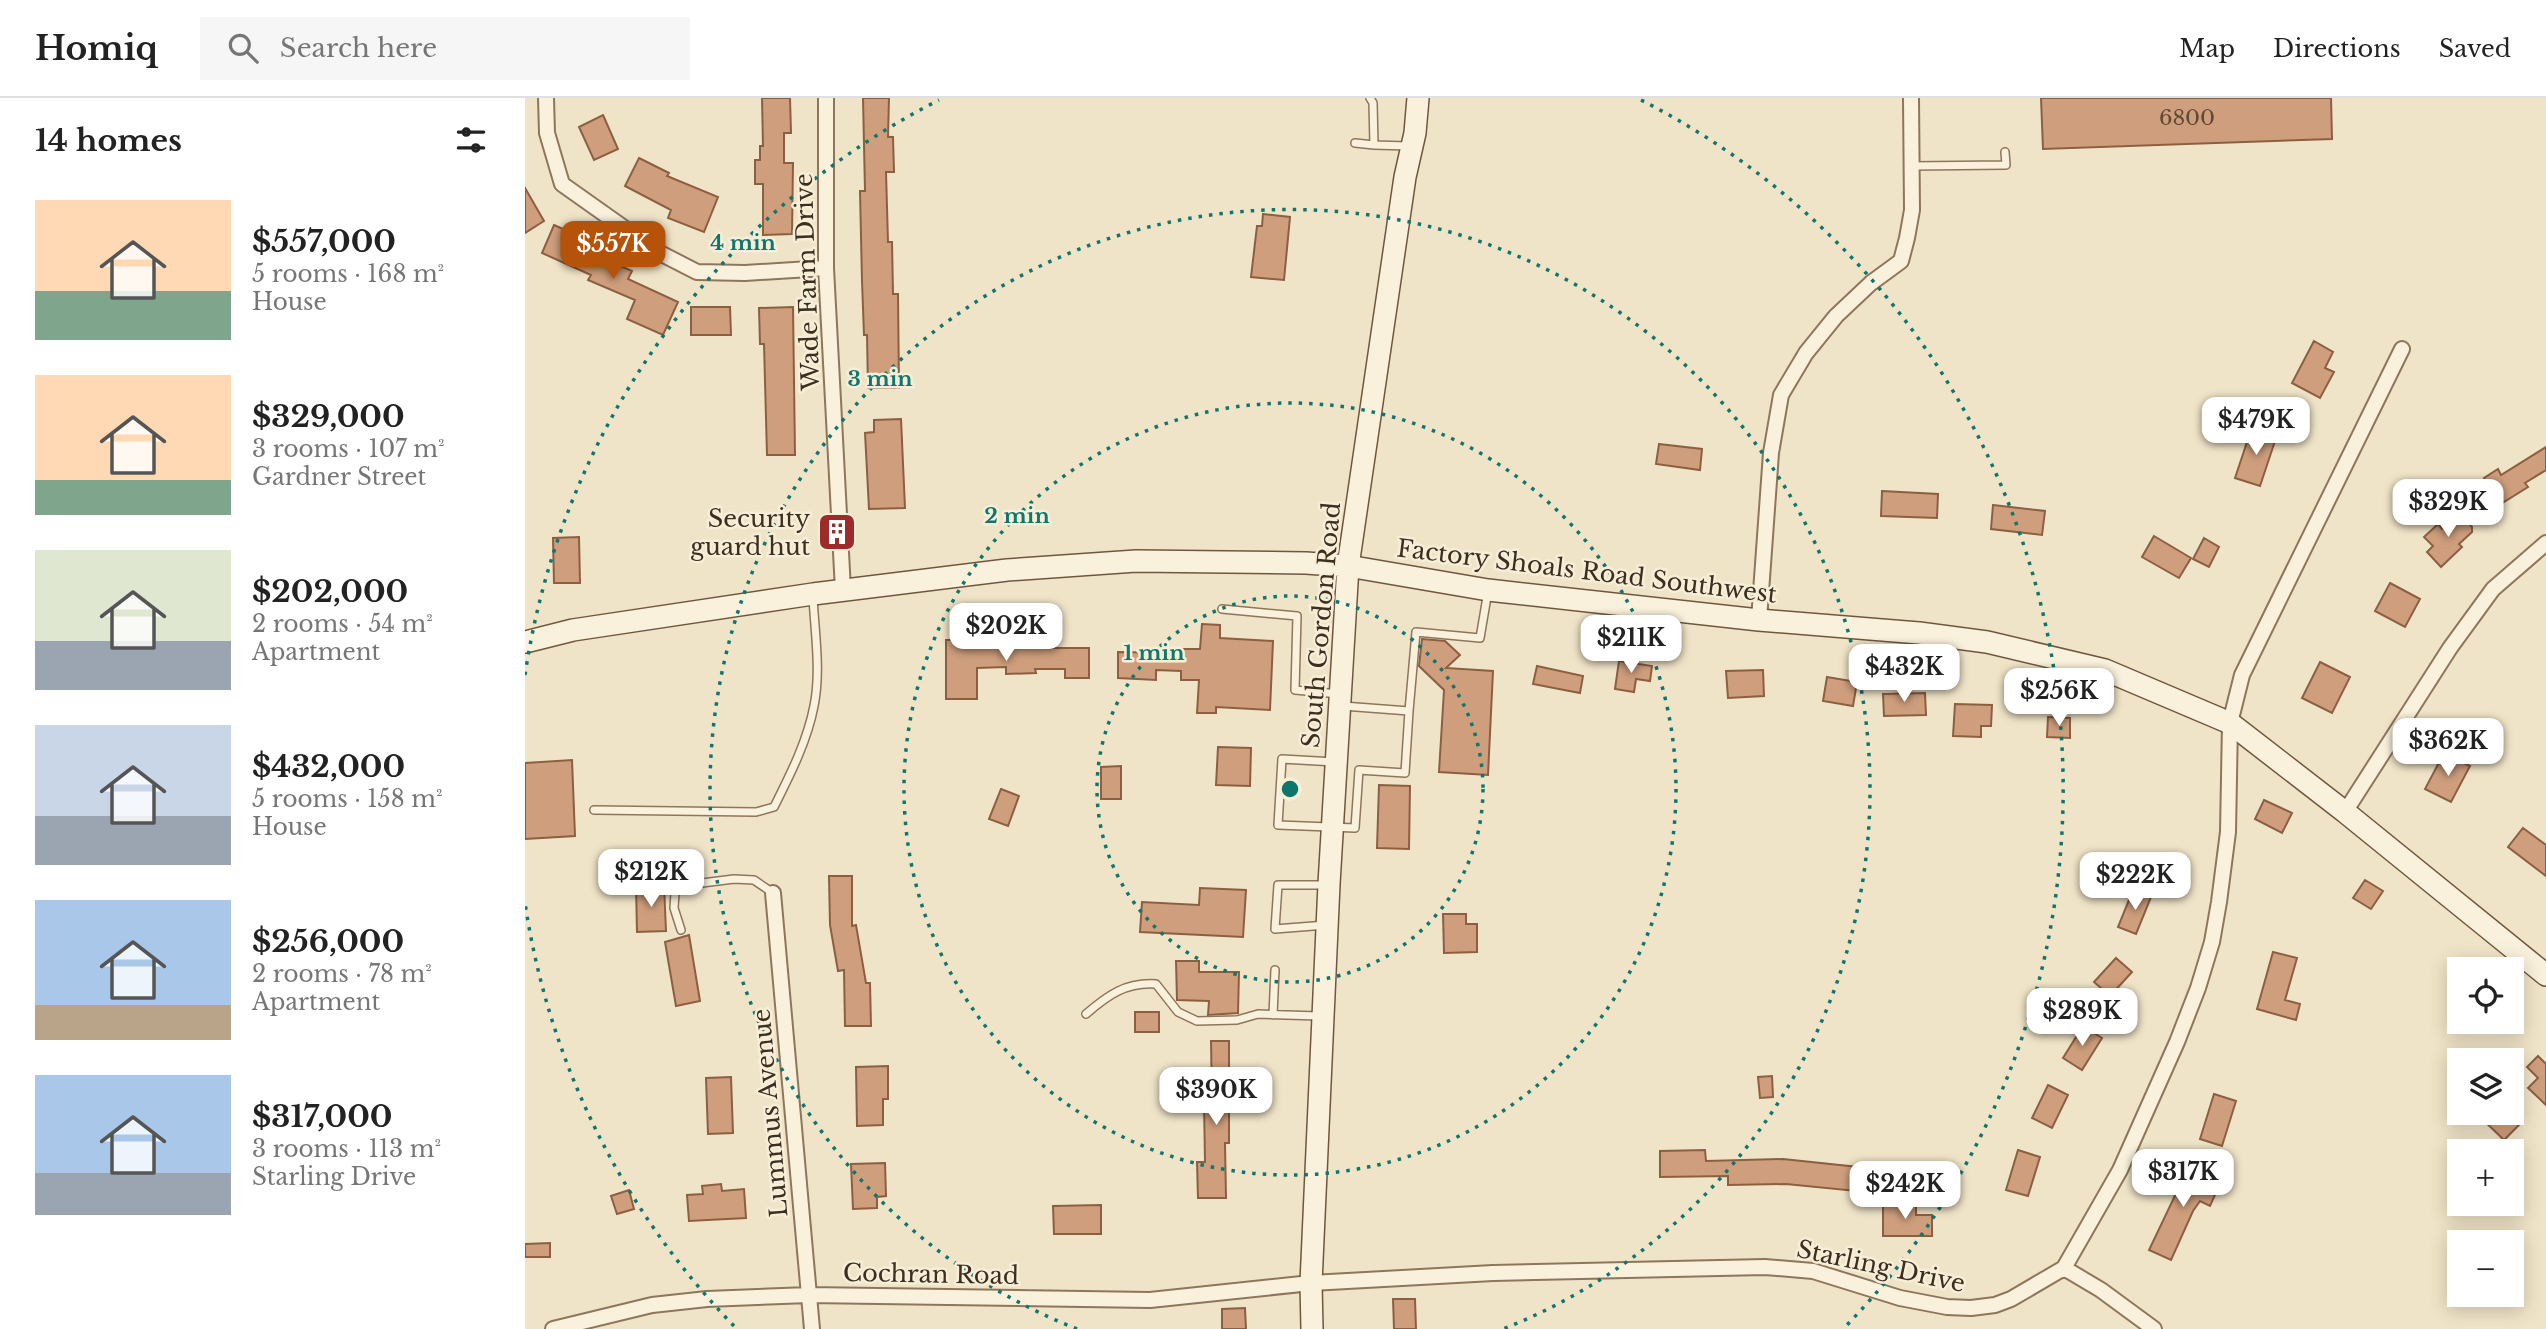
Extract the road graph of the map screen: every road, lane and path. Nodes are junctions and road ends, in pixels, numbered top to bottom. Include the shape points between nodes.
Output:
1 (546, 98) edge
2 (826, 98) edge
3 (1370, 98) edge
4 (1410, 98) edge
5 (1418, 98) edge
6 (1911, 98) edge
7 (1413, 140) junction
8 (1355, 143) dead end
9 (1374, 145) junction
10 (2005, 152) dead end
11 (1912, 166) junction
12 (827, 268) junction
13 (2402, 349) dead end
14 (2546, 543) edge
15 (1348, 566) junction
16 (843, 590) junction
17 (1487, 590) junction
18 (813, 594) junction
19 (1222, 609) dead end
20 (1759, 621) junction
21 (525, 642) edge
22 (1339, 700) junction
23 (1409, 711) junction
24 (2230, 723) junction
25 (1336, 762) junction
26 (594, 810) dead end
27 (2345, 812) junction
28 (1333, 827) junction
29 (1329, 884) junction
30 (773, 893) joint
31 (1328, 925) junction
32 (681, 930) dead end
33 (1275, 970) dead end
34 (2546, 975) edge
35 (1086, 1014) dead end
36 (1273, 1015) junction
37 (1323, 1016) junction
38 (2064, 1268) junction
39 (1311, 1283) junction
40 (809, 1295) junction
41 (553, 1329) edge
42 (812, 1329) edge
43 (1312, 1329) edge
44 (2154, 1329) edge

1 - 12 street via 547,133 562,184 658,252 697,272
2 - 12 street, Wade Farm Drive
3 - 9 lane
4 - 7 street
5 - 7 street, South Gordon Road
6 - 11 street
7 - 9 lane
7 - 15 street, South Gordon Road
8 - 9 lane
10 - 11 lane via 2006,165
11 - 20 street via 1912,210 1901,261 1836,316 1781,395 1771,453
12 - 16 street, Wade Farm Drive
13 - 24 street, Starling Drive via 2242,675
14 - 27 street via 2493,589
15 - 16 street, Factory Shoals Road Southwest via 1136,561 1007,570
15 - 17 street, Factory Shoals Road Southwest
15 - 22 street, South Gordon Road
16 - 18 street, Factory Shoals Road Southwest
17 - 20 street, Factory Shoals Road Southwest
17 - 23 lane via 1480,638 1416,632
18 - 21 street, Factory Shoals Road Southwest via 585,628
18 - 26 lane via 815,705 793,770 774,807 756,811
19 - 22 lane via 1297,617 1295,690
20 - 24 street, Factory Shoals Road Southwest via 1987,642 2105,670
22 - 23 lane
22 - 25 street, South Gordon Road
23 - 28 lane via 1405,773 1359,770 1355,828
24 - 27 street, Factory Shoals Road Southwest
24 - 38 street, Starling Drive via 2228,832 2212,942 2194,999 2145,1116
25 - 28 street, South Gordon Road
25 - 28 lane via 1282,758 1278,825
27 - 34 street, Factory Shoals Road Southwest
28 - 29 street, South Gordon Road
29 - 31 street, South Gordon Road
29 - 31 lane via 1278,885 1275,929
30 - 32 lane via 754,880 686,885 675,894
30 - 40 street, Lummus Avenue
31 - 37 street, South Gordon Road
33 - 36 lane
35 - 36 lane via 1107,995 1141,983 1156,984 1178,1012 1197,1021
36 - 37 lane
37 - 39 street, South Gordon Road
38 - 39 street, Starling Drive via 2011,1299 1971,1308 1900,1298 1813,1272 1765,1267 1493,1273
38 - 44 street
39 - 40 street, Cochran Road via 1150,1300
39 - 43 street, South Gordon Road
40 - 41 street, Cochran Road via 652,1305
40 - 42 street, Lummus Avenue

